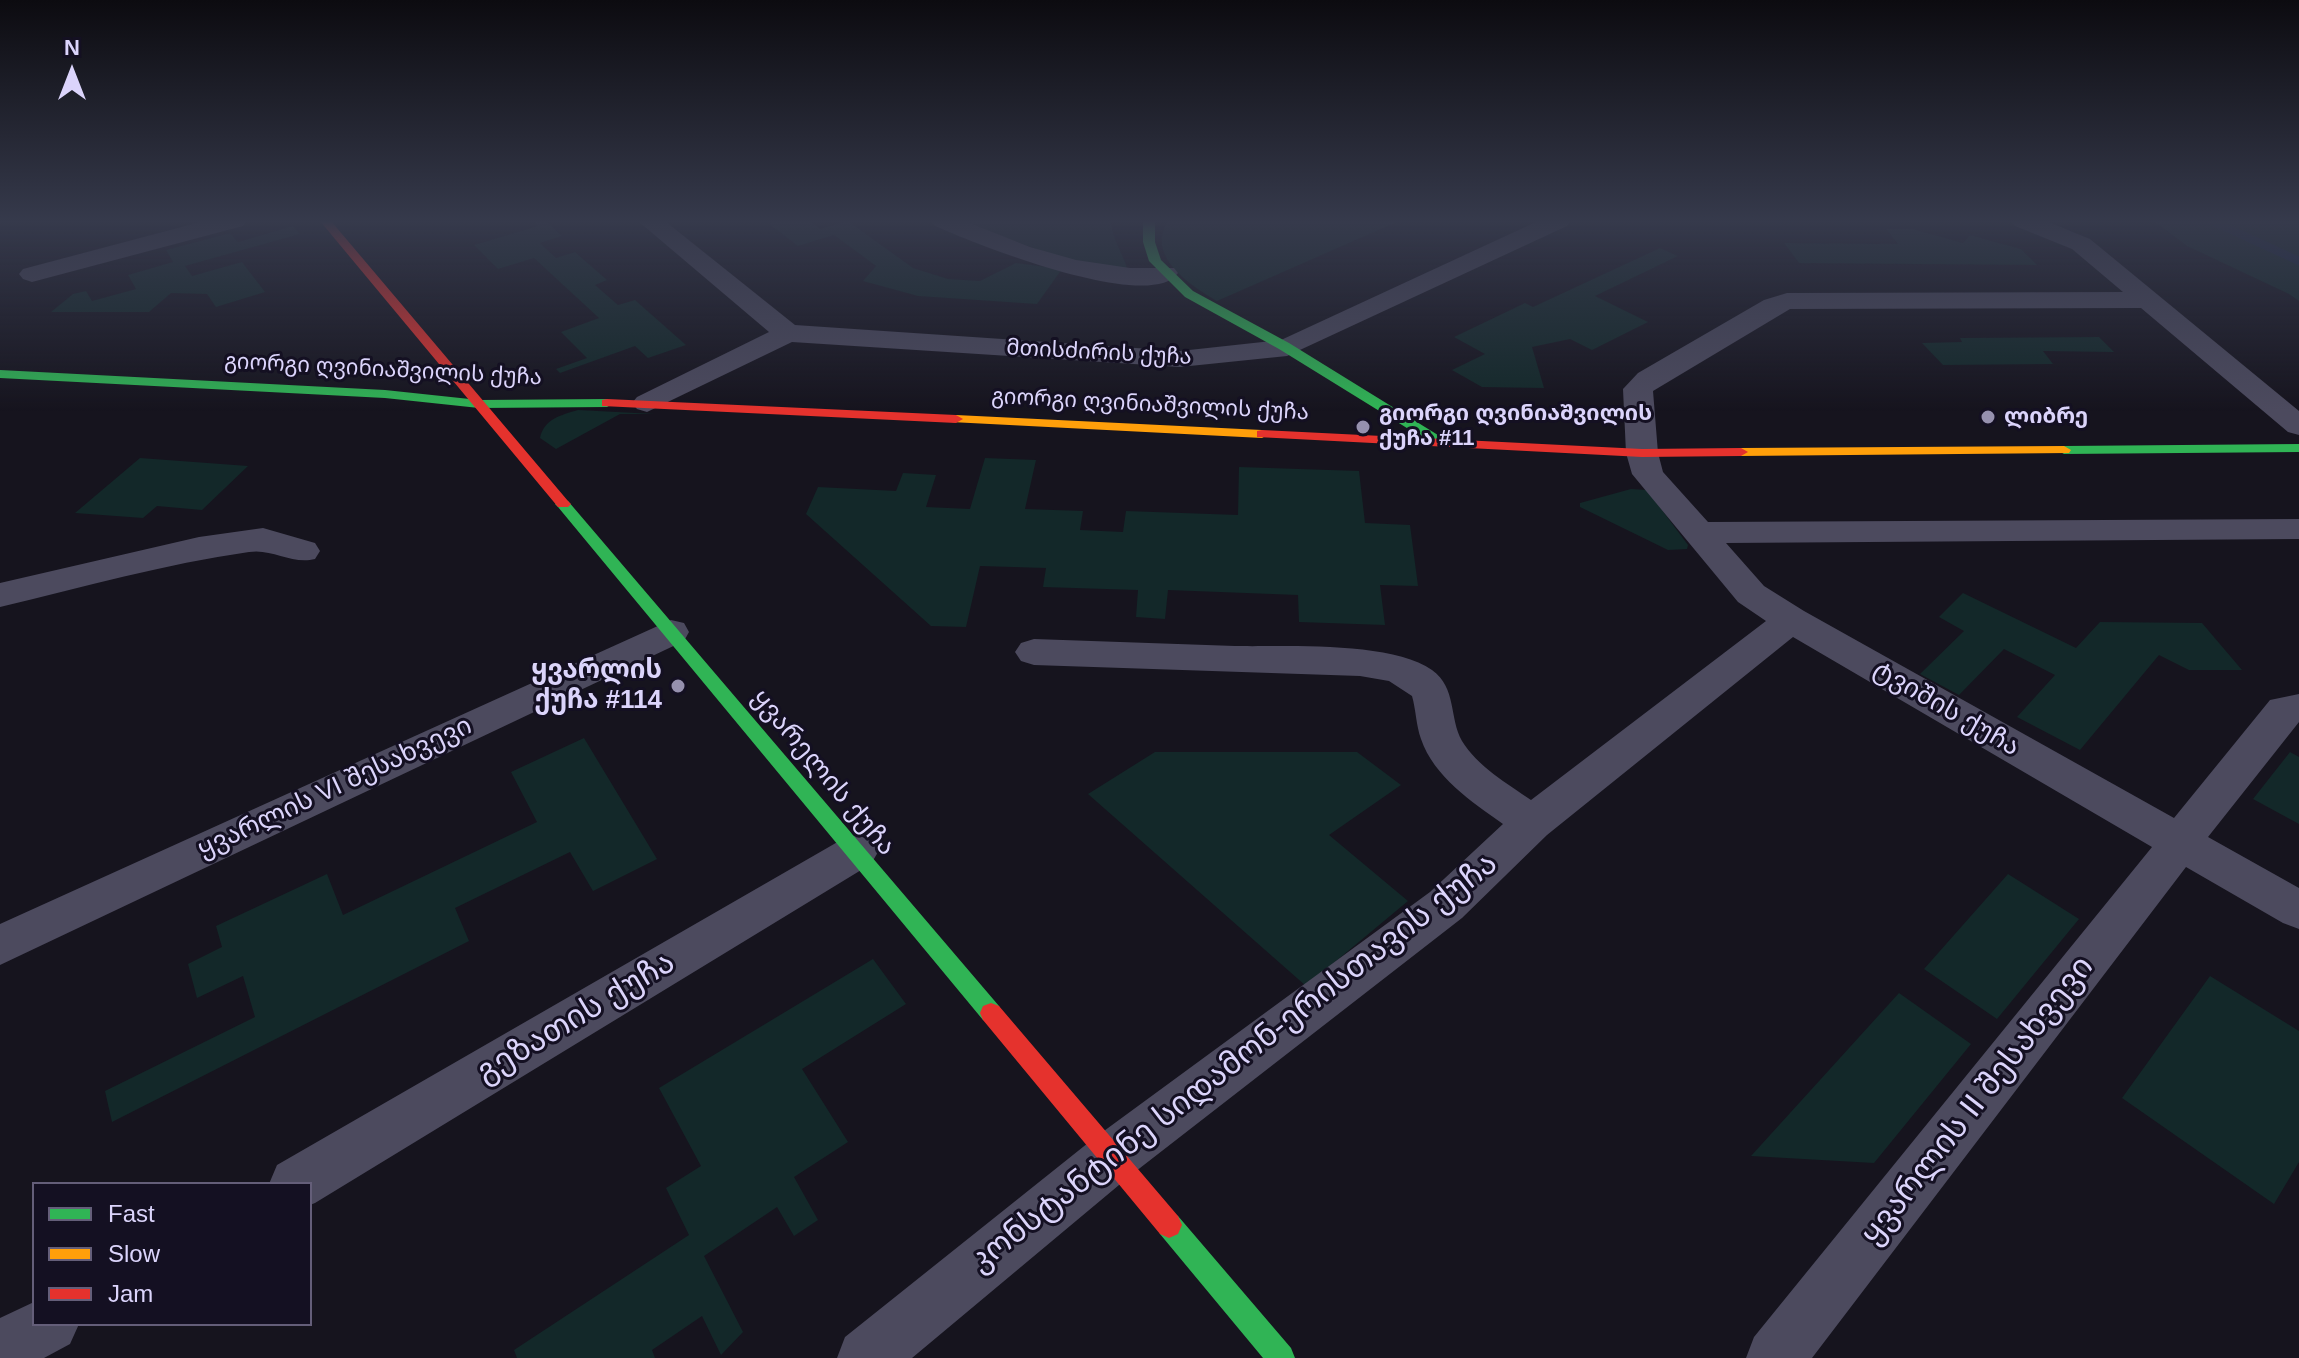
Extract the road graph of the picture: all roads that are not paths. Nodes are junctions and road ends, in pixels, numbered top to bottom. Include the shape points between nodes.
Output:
1 (378, 284) edge
2 (728, 284) edge
3 (1179, 284) edge
4 (1423, 284) edge
5 (2131, 284) edge
6 (2150, 300) junction
7 (788, 333) junction
8 (1287, 348) junction
9 (0, 374) edge
10 (647, 403) junction
11 (479, 404) junction
12 (2299, 426) edge
13 (1444, 445) junction
14 (2299, 448) edge
15 (1642, 453) junction
16 (2299, 529) edge
17 (1698, 533) junction
18 (303, 551) dead end
19 (0, 595) edge
20 (1791, 620) junction
21 (671, 632) junction
22 (1034, 652) dead end
23 (2299, 708) edge
24 (1532, 823) junction
25 (2181, 844) junction
26 (856, 852) junction
27 (2299, 910) edge
28 (0, 945) edge
29 (1112, 1157) junction
30 (299, 1182) edge
31 (46, 1326) edge
32 (0, 1349) edge
33 (866, 1358) edge
34 (1281, 1358) edge
35 (1775, 1358) edge

1 - 11 street, ყვარელის ქუჩა
2 - 7 street
3 - 8 street
4 - 8 street, მთისძირის ქუჩა
5 - 6 street
6 - 12 street
6 - 15 street via 1787,301 1638,389
7 - 8 street, მთისძირის ქუჩა via 1139,358
7 - 10 street
8 - 13 street
9 - 11 street, გიორგი ღვინიაშვილის ქუჩა via 385,394
10 - 11 street, გიორგი ღვინიაშვილის ქუჩა
10 - 13 street, გიორგი ღვინიაშვილის ქუჩა
11 - 21 street, ყვარელის ქუჩა
13 - 15 street, გიორგი ღვინიაშვილის ქუჩა
14 - 15 street, გიორგი ღვინიაშვილის ქუჩა
15 - 17 street, ტვიშის ქუჩა via 1648,474
16 - 17 street
17 - 20 street, ტვიშის ქუჩა via 1751,594
18 - 19 street via 263,539 199,548
20 - 24 street, კონსტანტინე სიდამონ-ერისთავის ქუჩა
20 - 25 street, ტვიშის ქუჩა
21 - 26 street, ყვარელის ქუჩა
21 - 28 street, ყვარლის VI შესახვევი
22 - 24 street via 1390,668 1419,680 1430,693 1443,744 1462,768
23 - 25 street, ყვარლის II შესახვევი via 2284,710
24 - 29 street, კონსტანტინე სიდამონ-ერისთავის ქუჩა via 1446,905
25 - 27 street, ტვიშის ქუჩა
25 - 35 street, ყვარლის II შესახვევი
26 - 29 street, ყვარელის ქუჩა
26 - 30 street, გეზათის ქუჩა
29 - 33 street, კონსტანტინე სიდამონ-ერისთავის ქუჩა
29 - 34 street, ყვარელის ქუჩა
31 - 32 street

